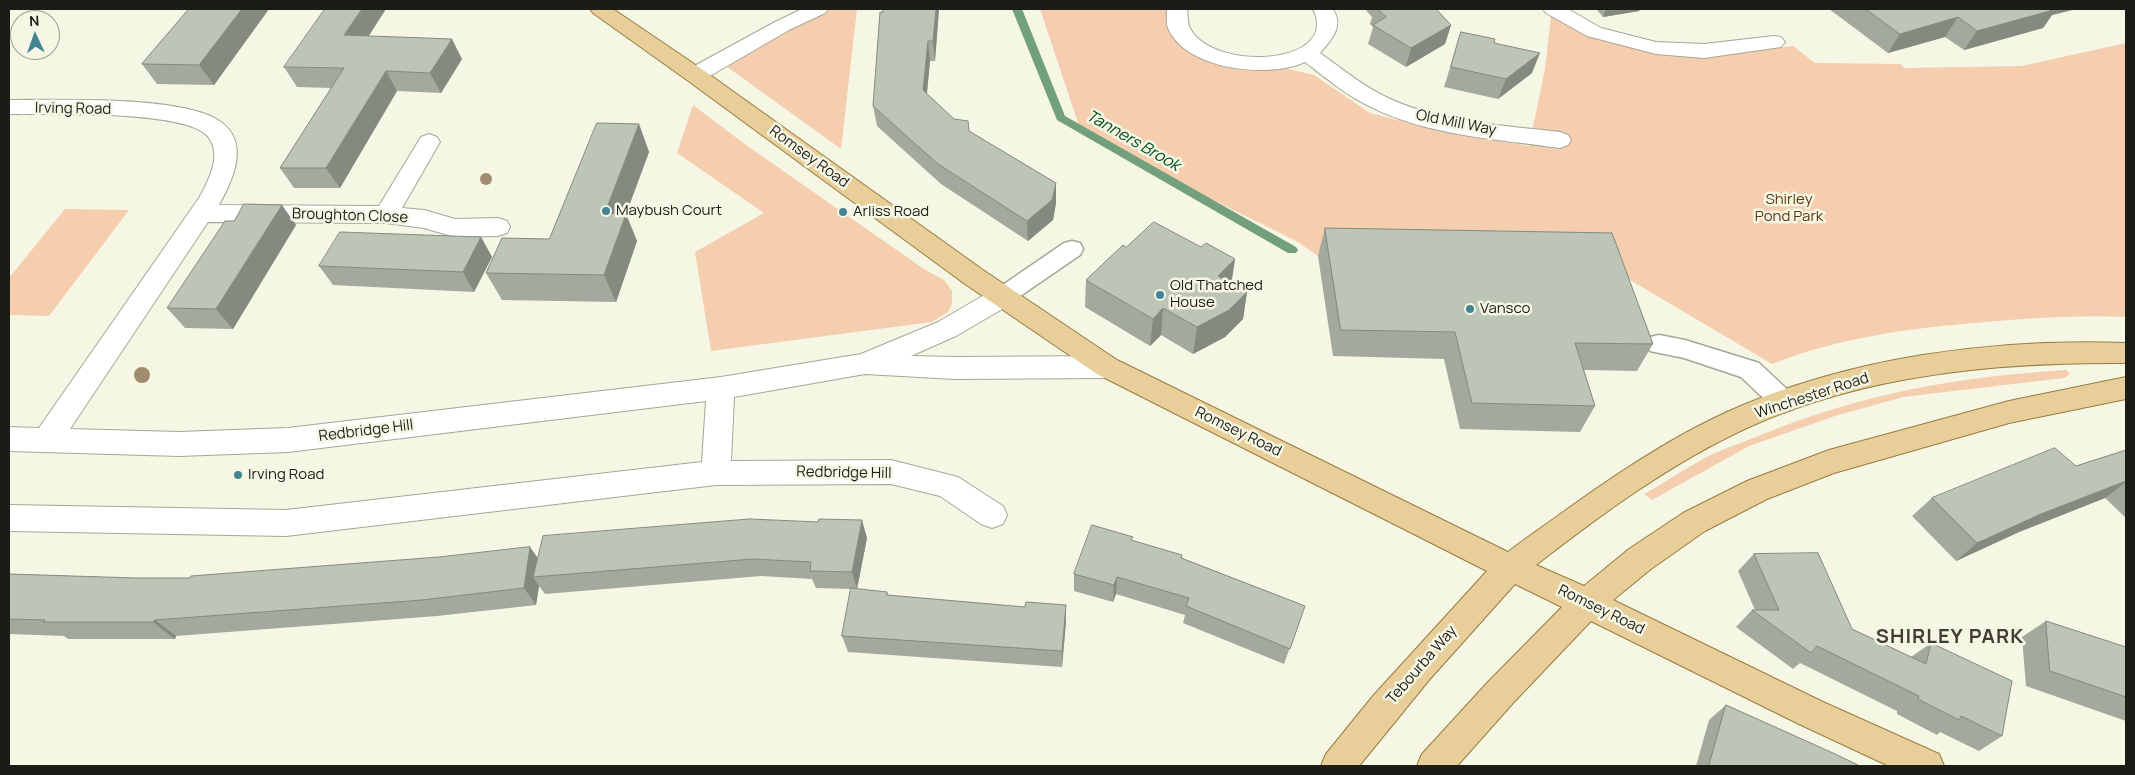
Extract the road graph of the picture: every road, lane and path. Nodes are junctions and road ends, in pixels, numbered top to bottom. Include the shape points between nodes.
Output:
1 (600, 9) edge
2 (818, 9) edge
3 (1177, 9) edge
4 (1323, 9) edge
5 (1553, 9) edge
6 (1774, 42) dead end
7 (1309, 55) junction
8 (695, 75) junction
9 (9, 107) edge
10 (1560, 140) dead end
11 (429, 142) dead end
12 (201, 213) junction
13 (386, 216) junction
14 (498, 227) dead end
15 (1072, 249) dead end
16 (1002, 297) junction
17 (1659, 344) dead end
18 (2126, 353) edge
19 (865, 364) junction
20 (1107, 367) junction
21 (722, 388) junction
22 (2126, 388) edge
23 (1784, 402) junction
24 (9, 439) edge
25 (47, 440) junction
26 (716, 473) junction
27 (992, 515) dead end
28 (9, 518) edge
29 (1511, 568) junction
30 (1587, 603) junction
31 (1338, 766) edge
32 (1434, 766) edge
33 (1927, 766) edge

1 - 8 main road, Romsey Road
2 - 8 street
3 - 7 street via 1179,29 1192,44 1220,59 1274,64
4 - 7 street via 1328,28 1321,43
5 - 6 street via 1594,32 1656,48 1704,51
7 - 10 street, Old Mill Way via 1379,102 1408,114 1447,124
8 - 16 main road, Romsey Road
9 - 12 street, Irving Road via 163,112 212,125 226,147 226,165 220,184
11 - 13 street
12 - 13 street, Broughton Close
12 - 25 street, Irving Road
13 - 14 street, Broughton Close via 424,219 456,228
15 - 16 lane
16 - 19 street, Redbridge Hill via 947,329
16 - 20 main road, Romsey Road
17 - 23 lane via 1686,349 1750,370
18 - 23 main road, Winchester Road via 2082,351 1923,366 1845,382
19 - 20 street, Redbridge Hill via 955,368
19 - 21 street, Redbridge Hill
20 - 29 main road, Romsey Road
21 - 25 street, Redbridge Hill via 288,440 179,444
21 - 26 street
22 - 30 main road via 2009,412 1829,462 1757,490 1694,522 1640,559
23 - 29 main road, Winchester Road via 1689,444 1617,489
24 - 25 street, Redbridge Hill
26 - 27 street, Redbridge Hill via 891,472 948,486
26 - 28 street, Redbridge Hill via 286,523
29 - 30 main road, Romsey Road
29 - 31 main road, Tebourba Way via 1417,667
30 - 32 main road
30 - 33 main road, Romsey Road

